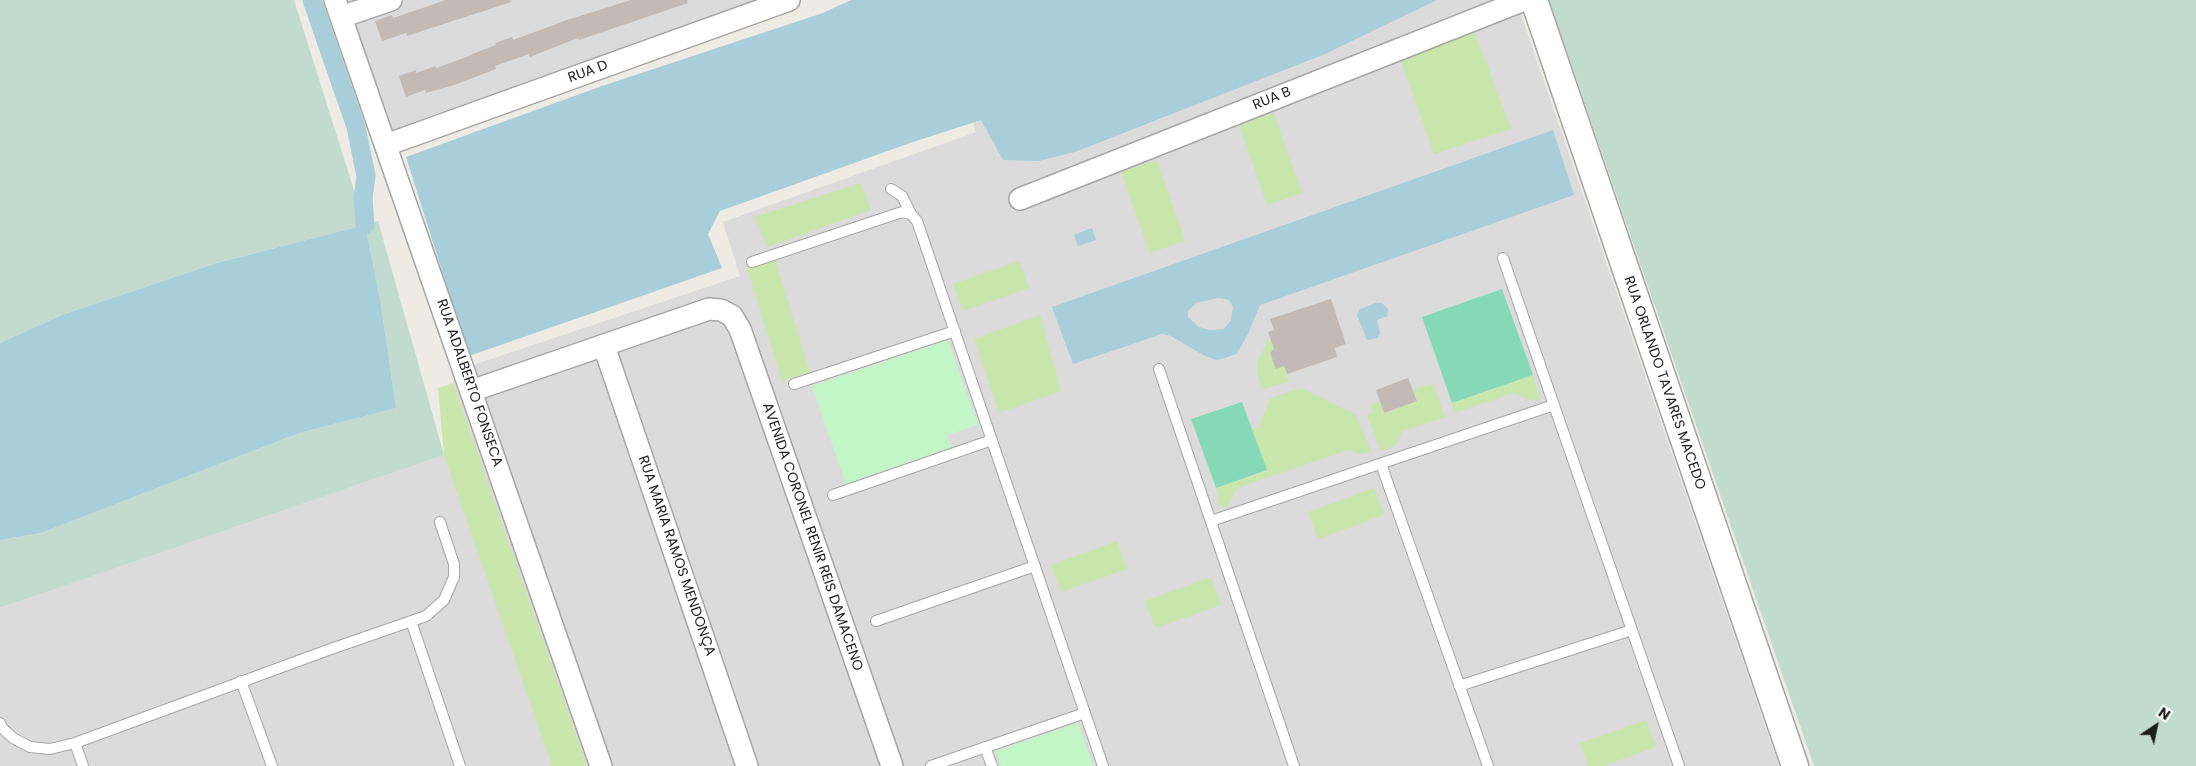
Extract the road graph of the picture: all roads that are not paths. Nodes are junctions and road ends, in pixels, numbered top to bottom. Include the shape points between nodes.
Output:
1 (390, 0) edge
2 (789, 0) edge
3 (1524, 0) edge
4 (1534, 0) edge
5 (338, 9) edge
6 (386, 145) junction
7 (891, 189) dead end
8 (1020, 199) dead end
9 (911, 214) junction
10 (1503, 258) dead end
11 (752, 262) dead end
12 (955, 331) junction
13 (604, 346) junction
14 (1159, 369) dead end
15 (794, 384) dead end
16 (471, 391) junction
17 (1554, 405) junction
18 (992, 440) junction
19 (1381, 464) junction
20 (833, 496) dead end
21 (1211, 521) junction
22 (440, 522) dead end
23 (1035, 566) junction
24 (876, 621) dead end
25 (411, 622) junction
26 (1632, 630) junction
27 (241, 681) junction
28 (1459, 686) junction
29 (1084, 713) junction
30 (0, 723) edge
31 (75, 743) junction
32 (985, 747) junction
33 (83, 766) edge
34 (272, 766) edge
35 (460, 766) edge
36 (601, 766) edge
37 (747, 766) edge
38 (892, 766) edge
39 (930, 766) edge
40 (992, 766) edge
41 (1103, 766) edge
42 (1294, 766) edge
43 (1488, 766) edge
44 (1679, 766) edge
45 (1795, 766) edge

1 - 5 street
2 - 6 street, RUA D
3 - 8 street, RUA B
4 - 45 street, RUA ORLANDO TAVARES MACEDO
5 - 6 street, RUA ADALBERTO FONSECA
6 - 16 street, RUA ADALBERTO FONSECA
7 - 9 lane via 902,196
9 - 11 lane via 893,214
9 - 12 lane via 918,221
10 - 17 lane
12 - 15 lane
12 - 18 lane
13 - 16 street
13 - 37 street, RUA MARIA RAMOS MENDONÇA
13 - 38 street, AVENIDA CORONEL RENIR REIS DAMACENO via 709,309 727,312 737,321
14 - 21 lane
16 - 36 street, RUA ADALBERTO FONSECA
17 - 19 lane
17 - 26 lane
18 - 20 lane
18 - 23 lane
19 - 21 lane
19 - 28 lane
21 - 42 lane
22 - 25 lane via 454,564 452,583 436,610
23 - 24 lane
23 - 29 lane
25 - 27 lane
25 - 35 lane
26 - 28 lane
26 - 44 lane
27 - 31 lane
27 - 34 lane
28 - 43 lane
29 - 32 lane
29 - 41 lane
30 - 31 lane via 13,738 30,747 50,749
31 - 33 lane
32 - 39 lane
32 - 40 lane

